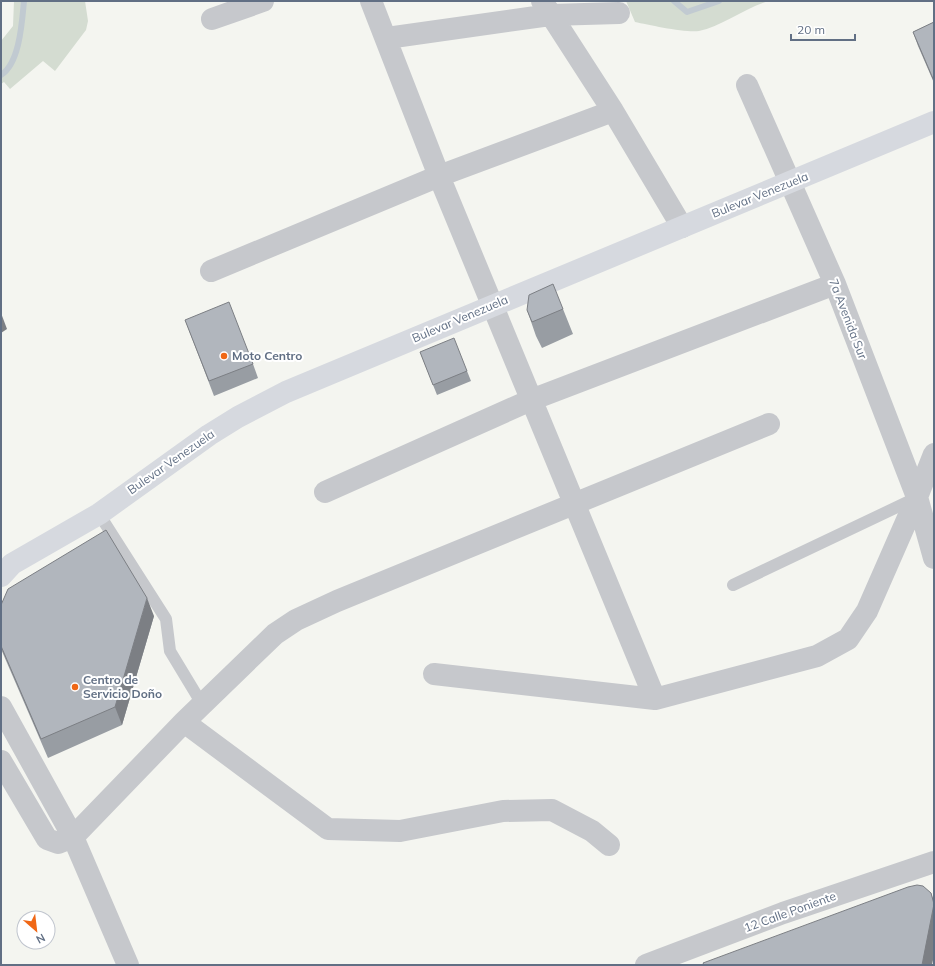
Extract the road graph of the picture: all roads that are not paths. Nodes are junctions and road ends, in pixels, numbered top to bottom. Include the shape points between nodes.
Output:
1 (263, 1) edge
2 (371, 1) edge
3 (546, 8) edge
4 (619, 14) dead end
5 (212, 19) dead end
6 (387, 38) junction
7 (747, 85) dead end
8 (612, 111) junction
9 (934, 122) edge
10 (440, 176) junction
11 (791, 182) junction
12 (682, 227) junction
13 (211, 271) dead end
14 (835, 284) junction
15 (493, 306) junction
16 (531, 400) junction
17 (769, 424) dead end
18 (934, 454) edge
19 (324, 492) dead end
20 (917, 498) junction
21 (574, 503) junction
22 (99, 514) junction
23 (934, 558) edge
24 (5, 569) edge
25 (733, 585) dead end
26 (434, 674) dead end
27 (655, 700) junction
28 (202, 704) junction
29 (1, 707) edge
30 (184, 722) junction
31 (1, 761) edge
32 (72, 837) junction
33 (609, 845) dead end
34 (934, 862) edge
35 (128, 965) edge
36 (646, 965) edge

1 - 5 street
2 - 6 street
3 - 4 street
3 - 6 street
3 - 8 street
6 - 10 street
7 - 11 street, 7a Avenida Sur
8 - 10 street
8 - 12 street
9 - 11 highway, Bulevar Venezuela
10 - 13 street
10 - 15 street
11 - 12 highway, Bulevar Venezuela
11 - 14 street, 7a Avenida Sur
12 - 15 highway, Bulevar Venezuela
14 - 16 street
14 - 20 street, 7a Avenida Sur
15 - 16 street
15 - 22 highway, Bulevar Venezuela via 286,392 238,417 167,464
16 - 19 street
16 - 21 street
17 - 21 street
18 - 20 street
20 - 23 street, 7a Avenida Sur
20 - 25 lane
20 - 27 street via 867,611 848,639 817,656
21 - 27 street
21 - 28 street via 296,620 275,634
22 - 24 highway, Bulevar Venezuela
22 - 28 lane via 166,619 170,651
26 - 27 street
28 - 30 street
29 - 32 street
30 - 32 street
30 - 33 street via 328,829 400,831 503,811 552,810 592,831
31 - 32 street via 48,839 58,843
32 - 35 street
34 - 36 street, 12 Calle Poniente

